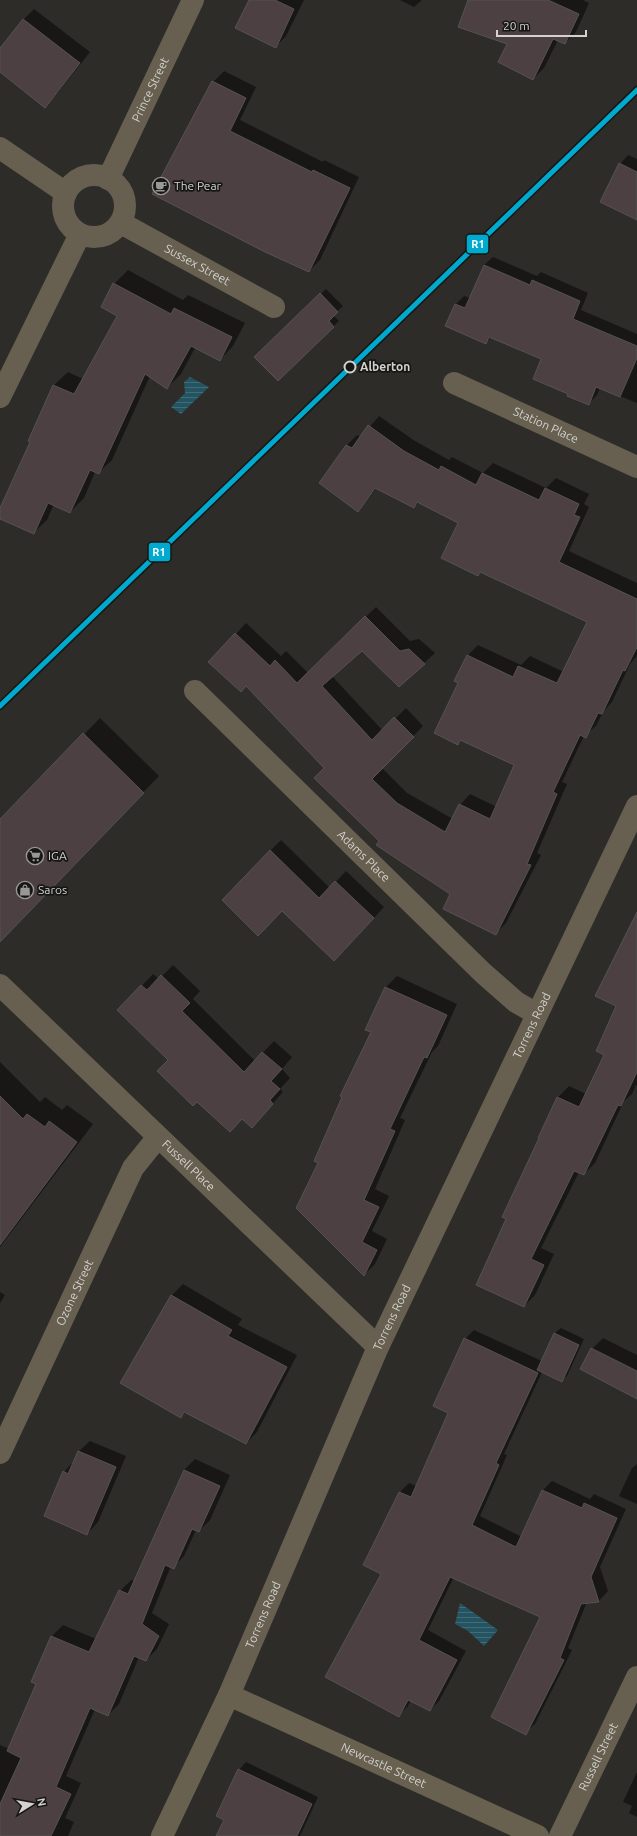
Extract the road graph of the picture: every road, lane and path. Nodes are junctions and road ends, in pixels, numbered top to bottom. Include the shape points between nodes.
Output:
1 (193, 0) edge
2 (0, 148) edge
3 (108, 178) junction
4 (66, 192) junction
5 (121, 223) junction
6 (80, 234) junction
7 (274, 307) dead end
8 (454, 383) dead end
9 (0, 397) edge
10 (637, 467) edge
11 (195, 691) dead end
12 (637, 806) edge
13 (0, 985) edge
14 (537, 1014) junction
15 (158, 1137) junction
16 (378, 1347) junction
17 (0, 1453) edge
18 (636, 1681) edge
19 (229, 1695) junction
20 (162, 1836) edge
21 (538, 1836) edge
22 (560, 1836) edge

1 - 3 street, Prince Street
2 - 4 street
3 - 4 street via 89,176 79,179
3 - 5 street via 119,189 125,203
4 - 6 street via 63,202 66,221
5 - 6 street via 115,230 102,236 89,237
5 - 7 street, Sussex Street
6 - 9 street
8 - 10 street, Station Place
11 - 14 street, Adams Place via 482,973 516,1002
12 - 14 street, Torrens Road
13 - 15 street, Fussell Place
14 - 16 street, Torrens Road
15 - 16 street, Fussell Place
15 - 17 street, Ozone Street via 133,1168
16 - 19 street, Torrens Road
18 - 22 street, Russell Street
19 - 20 street, Torrens Road
19 - 21 street, Newcastle Street

